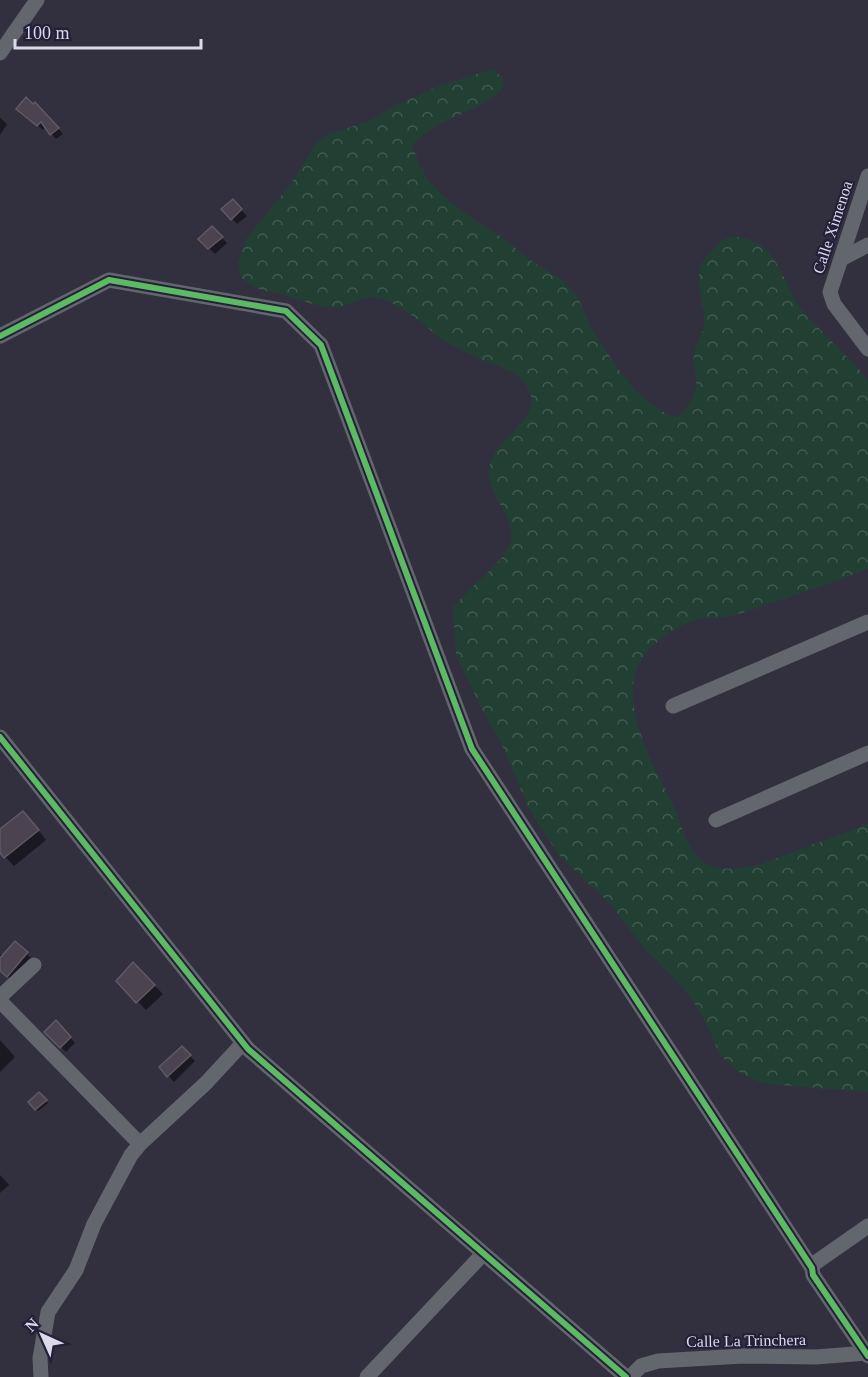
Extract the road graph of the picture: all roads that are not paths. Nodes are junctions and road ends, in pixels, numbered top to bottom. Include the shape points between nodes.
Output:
1 (37, 0) edge
2 (0, 53) edge
3 (868, 176) edge
4 (868, 244) edge
5 (841, 259) junction
6 (0, 336) edge
7 (868, 349) edge
8 (868, 622) edge
9 (673, 706) dead end
10 (0, 737) edge
11 (868, 753) edge
12 (716, 820) dead end
13 (34, 965) dead end
14 (243, 1043) junction
15 (140, 1144) junction
16 (868, 1226) edge
17 (483, 1254) junction
18 (813, 1268) junction
19 (867, 1354) edge
20 (41, 1377) edge
21 (367, 1377) edge
22 (628, 1377) edge

1 - 2 street
3 - 5 street, Calle Ximenoa
4 - 5 street
5 - 7 street, Calle Ximenoa via 830,292 834,304
6 - 18 street via 109,280 286,311 321,345 472,749
8 - 9 street
10 - 14 street
11 - 12 street
13 - 15 street via 1,996 1,1002
14 - 15 street
14 - 17 street
15 - 20 street via 94,1224 76,1270 48,1312 40,1358
16 - 18 street
17 - 21 street
17 - 22 street
18 - 19 street via 813,1275
19 - 22 street, Calle La Trinchera via 658,1361 641,1366

